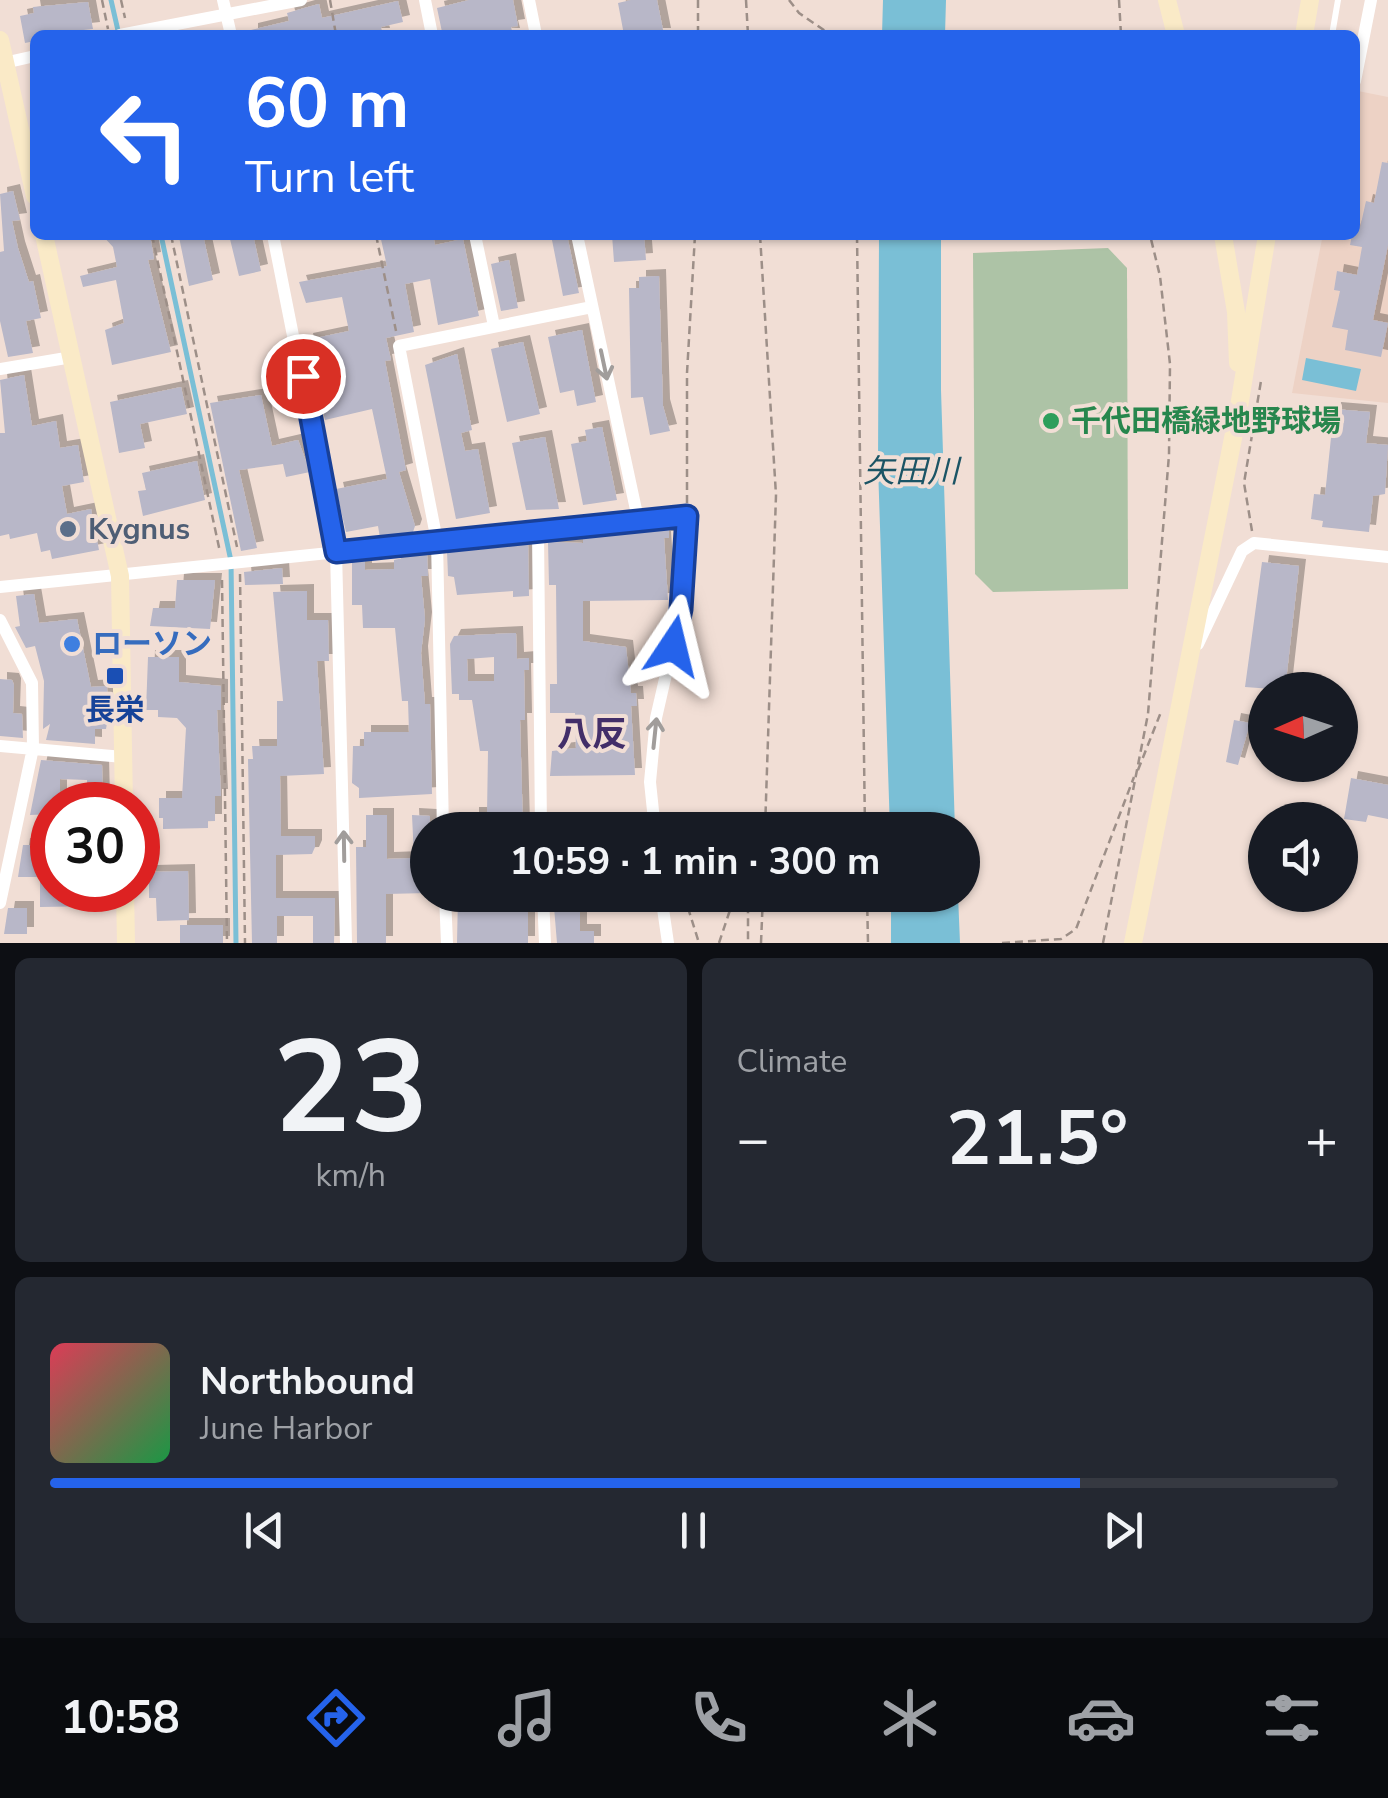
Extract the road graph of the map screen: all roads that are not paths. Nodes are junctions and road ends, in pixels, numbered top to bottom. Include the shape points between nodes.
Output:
1 (301, 0) edge
2 (424, 0) edge
3 (529, 0) edge
4 (1168, 0) edge
5 (1310, 0) edge
6 (1338, 0) edge
7 (1371, 0) edge
8 (225, 7) edge
9 (140, 30) edge
10 (431, 30) edge
11 (535, 30) edge
12 (1175, 30) edge
13 (1305, 30) edge
14 (1333, 30) edge
15 (0, 40) edge
16 (1360, 56) edge
17 (30, 57) edge
18 (2, 64) edge
19 (30, 176) edge
20 (45, 240) edge
21 (274, 240) edge
22 (476, 240) edge
23 (578, 240) edge
24 (1224, 240) edge
25 (1266, 240) edge
26 (1234, 300) junction
27 (1256, 302) junction
28 (592, 308) junction
29 (494, 326) junction
30 (72, 357) junction
31 (0, 369) edge
32 (1238, 413) junction
33 (638, 519) junction
34 (538, 531) junction
35 (437, 541) junction
36 (336, 552) junction
37 (1388, 556) edge
38 (120, 576) junction
39 (0, 587) edge
40 (0, 620) edge
41 (1190, 660) junction
42 (0, 746) edge
43 (33, 748) junction
44 (123, 757) junction
45 (124, 782) edge
46 (443, 812) edge
47 (541, 812) edge
48 (653, 812) edge
49 (0, 903) edge
50 (125, 912) edge
51 (445, 912) edge
52 (544, 912) edge
53 (663, 912) edge
54 (126, 943) edge
55 (346, 943) edge
56 (446, 943) edge
57 (545, 943) edge
58 (668, 943) edge
59 (1134, 943) edge

1 - 8 street
2 - 10 street
3 - 11 street
4 - 12 street
5 - 13 street
6 - 14 lane
7 - 16 street
8 - 9 street
15 - 18 street
17 - 18 street
18 - 19 street
20 - 30 street
21 - 36 street
22 - 29 street
23 - 28 street
24 - 26 street
25 - 27 street
26 - 27 street via 1246,312
26 - 32 street
27 - 32 street
28 - 29 street
28 -> 33 street
29 - 35 street via 399,346
30 - 31 street
30 - 38 street
32 - 41 street
33 - 34 street
48 -> 33 street via 656,718 681,609 687,516
34 - 35 street
34 - 47 street
35 - 36 street
35 - 46 street
36 - 38 street
55 -> 36 street
37 - 41 street via 1254,542 1242,551
38 - 39 street
38 - 44 street
40 - 43 street via 32,683
41 - 59 street
42 - 43 street
43 - 44 street
43 - 49 street
44 - 45 street
50 - 54 street
51 - 56 street
52 - 57 street
53 - 58 street

